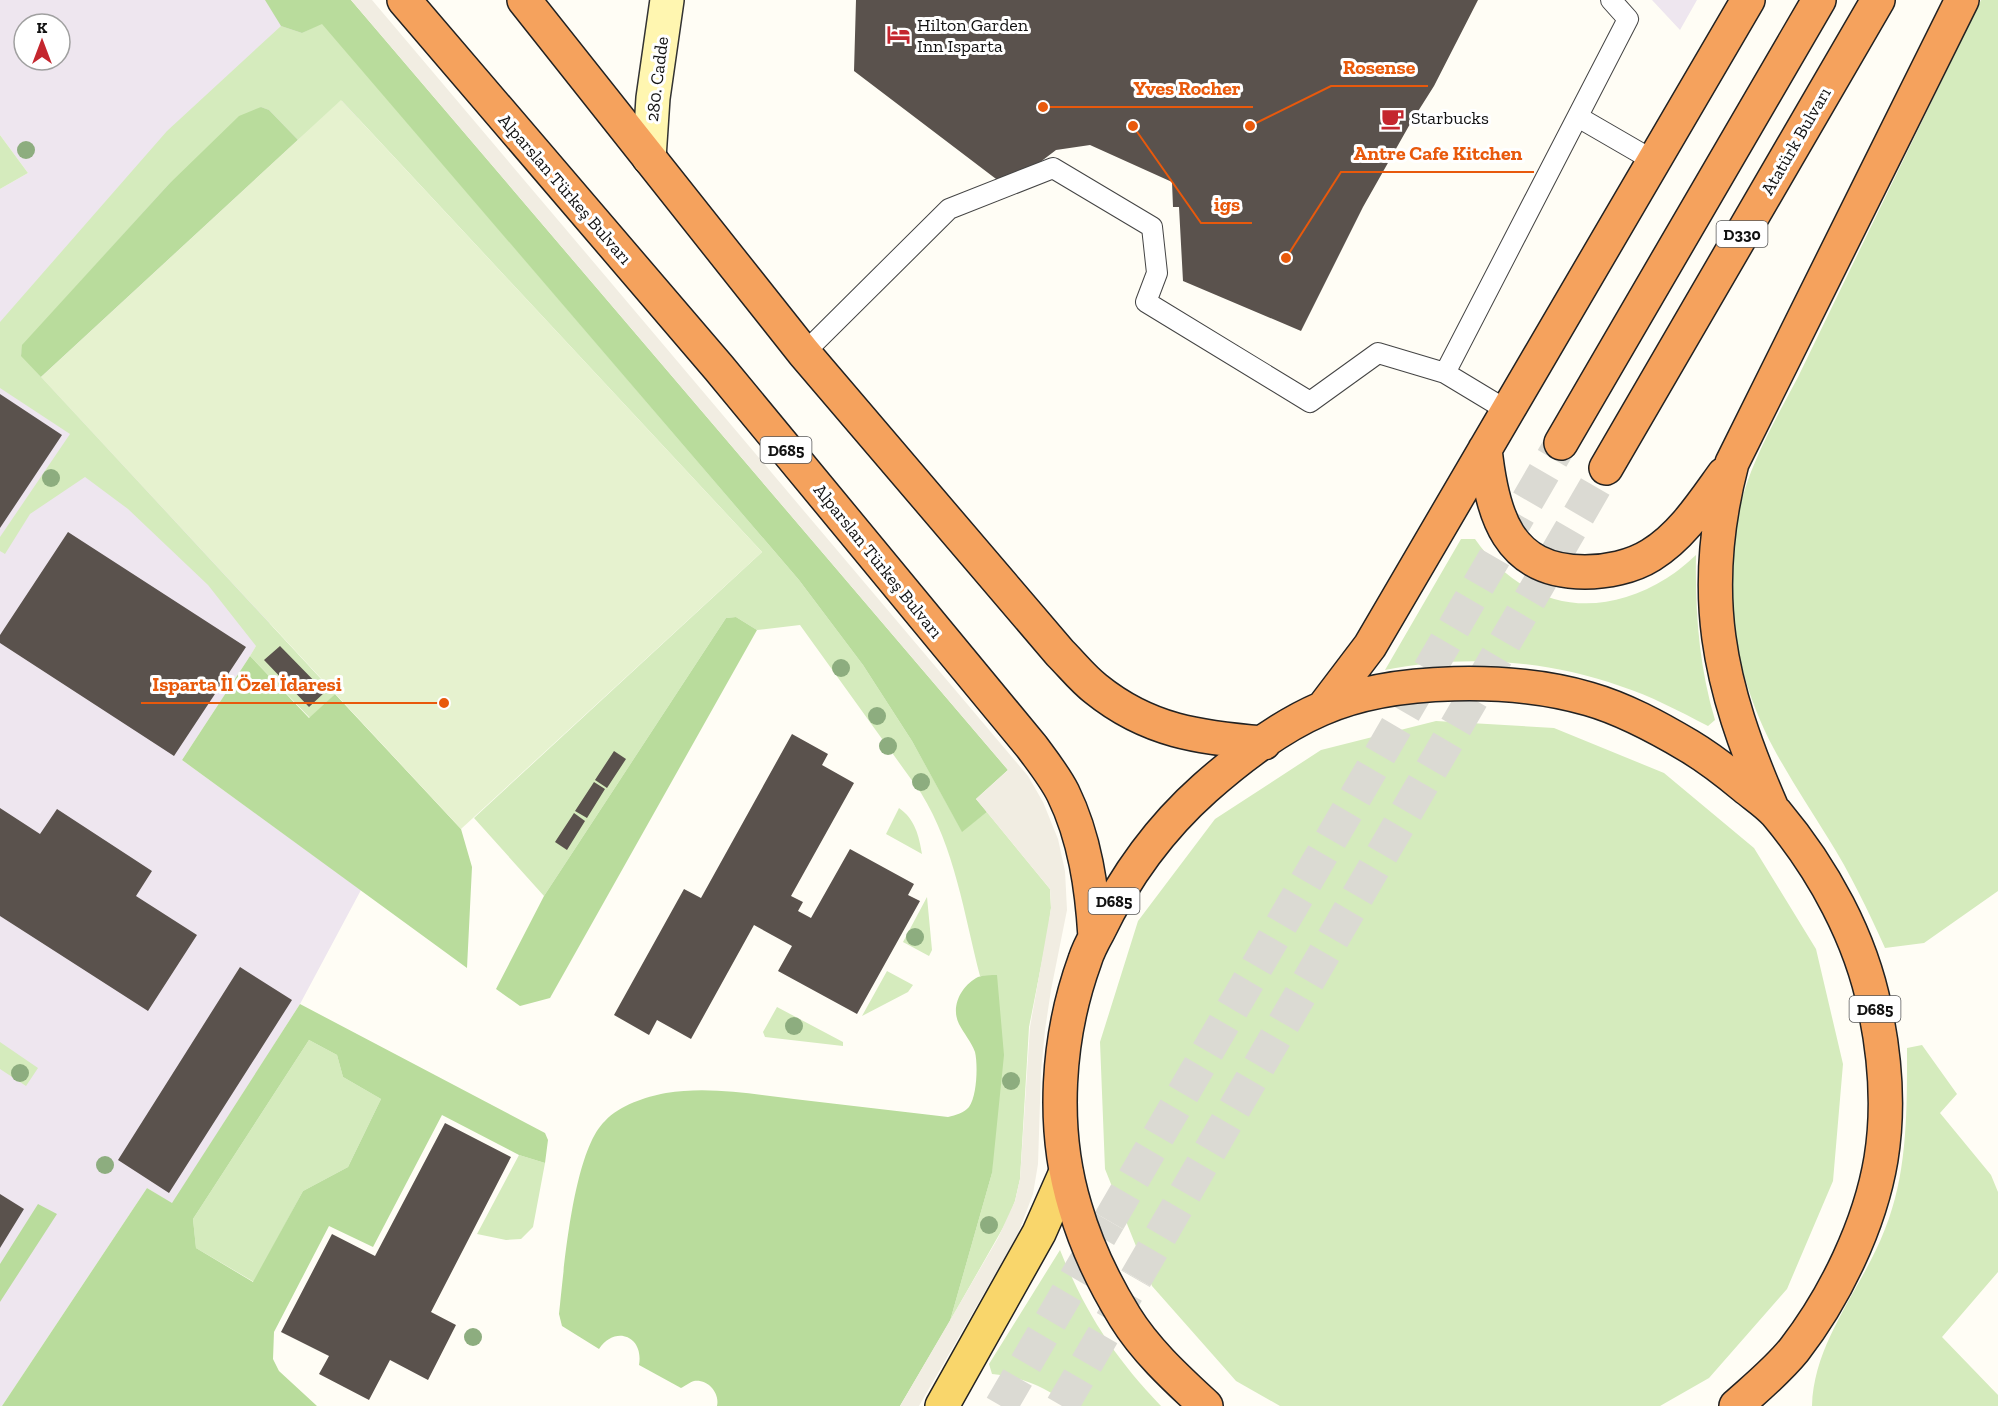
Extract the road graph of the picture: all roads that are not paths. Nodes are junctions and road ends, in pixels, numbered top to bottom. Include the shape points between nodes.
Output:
1 (404, 0) edge
2 (524, 0) edge
3 (667, 0) edge
4 (1611, 0) edge
5 (1748, 0) edge
6 (1819, 0) edge
7 (1878, 0) edge
8 (1962, 0) edge
9 (1578, 117) junction
10 (649, 158) junction
11 (1654, 161) junction
12 (804, 353) junction
13 (1445, 373) junction
14 (1508, 411) junction
15 (1561, 443) tunnel mouth
16 (1485, 450) junction
17 (1732, 462) junction
18 (1606, 468) tunnel mouth
19 (1323, 708) junction
20 (1264, 743) junction
21 (1773, 810) junction
22 (1095, 938) junction
23 (1066, 1172) junction
24 (1782, 1363) junction
25 (942, 1406) edge
26 (1206, 1406) edge
27 (1736, 1406) edge
28 (1775, 1406) edge

1 - 22 highway, Alparslan Türkeş Bulvarı / D685 via 718,368 1032,747 1063,794 1080,837 1091,890
2 - 10 highway
3 - 10 street, 280. Cadde
4 - 9 lane via 1629,19
5 - 11 highway
6 - 15 highway, D330
7 - 18 highway, Atatürk Bulvarı / D330
8 - 17 highway
9 - 11 lane
9 - 13 lane
10 - 12 highway
11 - 14 highway
12 - 13 lane via 949,209 1053,168 1152,227 1157,273 1146,302 1310,402 1378,353
12 - 20 highway via 1060,653 1095,688 1120,706 1164,728 1219,740
13 - 14 lane
14 - 16 highway
16 - 17 highway via 1489,485 1505,530 1522,552 1544,565 1569,572 1625,567 1650,556 1674,538
16 - 19 highway via 1370,646
17 - 21 highway via 1717,535 1716,628 1735,714
19 - 20 highway, D685
19 - 21 highway, D685 via 1393,690 1454,684 1519,685 1589,699 1650,723 1709,758
20 - 22 highway, D685 via 1230,766 1188,804 1146,851
21 - 24 highway, D685 via 1814,866 1849,927 1870,982 1881,1037 1886,1098 1881,1159 1865,1217 1838,1281
22 - 23 highway, D685 via 1085,957 1068,1020 1060,1078 1060,1127
23 - 25 main road via 1039,1233
23 - 26 highway, D685 via 1075,1209 1098,1267 1128,1321 1168,1371
24 - 27 highway, D685
24 - 28 highway, D685

